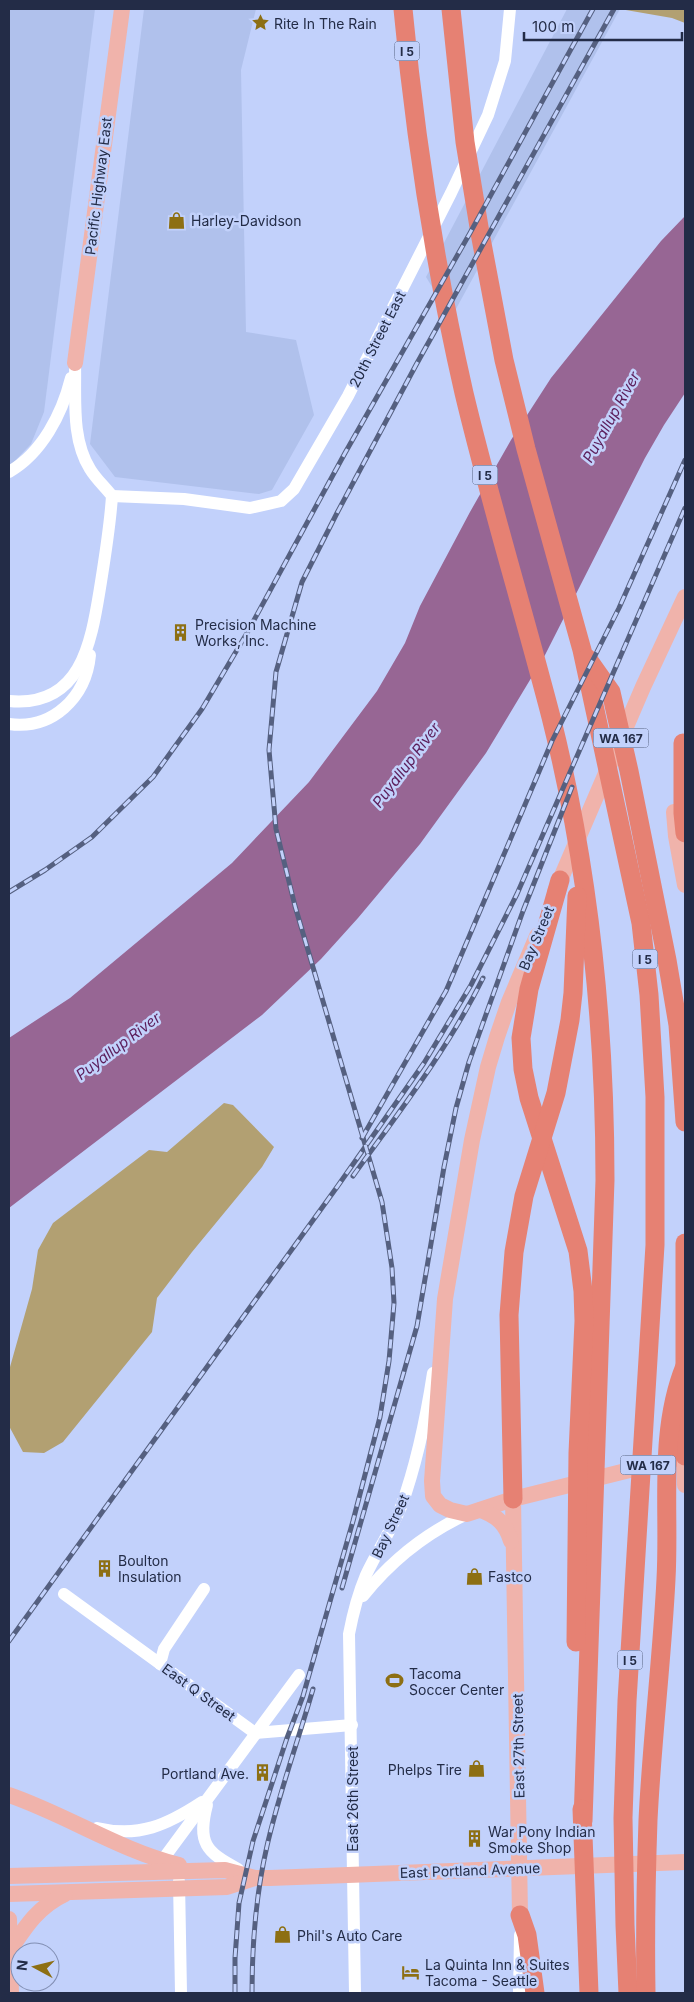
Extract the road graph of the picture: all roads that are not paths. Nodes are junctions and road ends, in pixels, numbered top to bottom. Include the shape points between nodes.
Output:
1 (122, 9) edge
2 (403, 9) edge
3 (450, 9) edge
4 (510, 9) edge
5 (75, 364) junction
6 (9, 472) edge
7 (112, 496) junction
8 (685, 597) edge
9 (89, 643) junction
10 (582, 650) junction
11 (9, 702) edge
12 (9, 724) edge
13 (684, 737) edge
14 (684, 775) edge
15 (685, 833) edge
16 (578, 852) junction
17 (560, 880) junction
18 (685, 885) edge
19 (684, 1097) edge
20 (685, 1122) edge
21 (685, 1243) edge
22 (445, 1299) junction
23 (685, 1366) edge
24 (685, 1449) edge
25 (587, 1450) junction
26 (685, 1456) edge
27 (685, 1485) edge
28 (513, 1499) junction
29 (474, 1512) junction
30 (514, 1552) junction
31 (204, 1589) dead end
32 (64, 1594) dead end
33 (355, 1606) junction
34 (160, 1664) junction
35 (299, 1675) dead end
36 (352, 1725) junction
37 (255, 1733) junction
38 (9, 1795) edge
39 (208, 1798) junction
40 (68, 1819) junction
41 (685, 1862) edge
42 (158, 1866) junction
43 (520, 1868) junction
44 (200, 1870) junction
45 (353, 1875) junction
46 (9, 1876) edge
47 (255, 1878) junction
48 (178, 1889) junction
49 (69, 1892) junction
50 (9, 1894) edge
51 (520, 1915) junction
52 (9, 1919) edge
53 (9, 1948) edge
54 (11, 1993) edge
55 (181, 1993) edge
56 (355, 1993) edge
57 (519, 1993) edge
58 (535, 1993) edge
59 (588, 1993) edge
60 (628, 1993) edge
61 (646, 1993) edge

1 - 5 main road, Pacific Highway East
2 - 16 highway, I 5 via 411,93 445,305 479,452 551,718
3 - 10 highway, I 5 via 468,160 504,360
4 - 7 street, 20th Street East via 505,61 488,115 348,396 294,489 281,501 250,508 184,499
5 - 6 street via 64,403 52,426 27,458
5 - 7 street via 80,448 91,471
7 - 9 street
8 - 17 main road, Bay Street / WA 167
9 - 11 street via 79,668 58,690 30,701
9 - 12 street via 86,675 66,706 43,721
10 - 19 highway via 611,692 667,960
10 - 60 highway, I 5 via 641,923 655,1097 655,1246 623,1818
13 - 14 highway
13 - 18 main road via 676,773 674,818
14 - 15 highway
16 - 25 highway, I 5 via 589,916 605,1104 605,1180
16 - 28 highway via 570,1020 556,1094 529,1179 514,1252 509,1315
17 - 22 main road, Bay Street via 509,1002 488,1067 470,1149
17 - 25 highway via 529,989 521,1038 529,1098 581,1267
19 - 20 highway
21 - 26 highway
22 - 29 main road, Bay Street via 433,1496 444,1508
22 - 33 street, Bay Street via 413,1472 400,1509 366,1575
23 - 61 highway via 672,1410 669,1436 667,1576 648,1818
24 - 26 main road, WA 167
25 - 59 highway via 576,1633
26 - 27 main road
26 - 28 main road, Bay Street / WA 167
28 - 29 main road, Bay Street
28 - 30 main road, East 27th Street
29 - 30 main road via 492,1514 504,1525
29 - 33 street, Bay Street via 434,1531 414,1545 375,1581
30 - 43 main road, East 27th Street
31 - 34 street via 164,1648
32 - 34 street, East Q Street
33 - 36 street, East 26th Street via 349,1634
34 - 37 street, East Q Street
35 - 37 street
36 - 37 street
36 - 45 street, East 26th Street
37 - 39 street
38 - 40 main road
39 - 40 street via 175,1818 126,1833
39 - 42 street
39 - 47 street via 202,1824 206,1845 215,1857
40 - 42 main road
41 - 43 main road, East Portland Avenue
42 - 44 main road, East Portland Avenue
42 - 46 main road
43 - 45 main road, East Portland Avenue
43 - 51 main road, East 27th Street
44 - 47 main road, East Portland Avenue via 225,1870
44 - 48 street via 183,1876
45 - 47 main road, East Portland Avenue
45 - 56 street, East 26th Street
47 - 48 main road, East Portland Avenue via 227,1887
48 - 49 main road, East Portland Avenue
48 - 55 street
49 - 50 main road, East Portland Avenue
49 - 53 main road via 50,1901 39,1911
51 - 57 street, East 27th Street
51 - 58 highway via 527,1935
52 - 53 main road
53 - 54 main road

